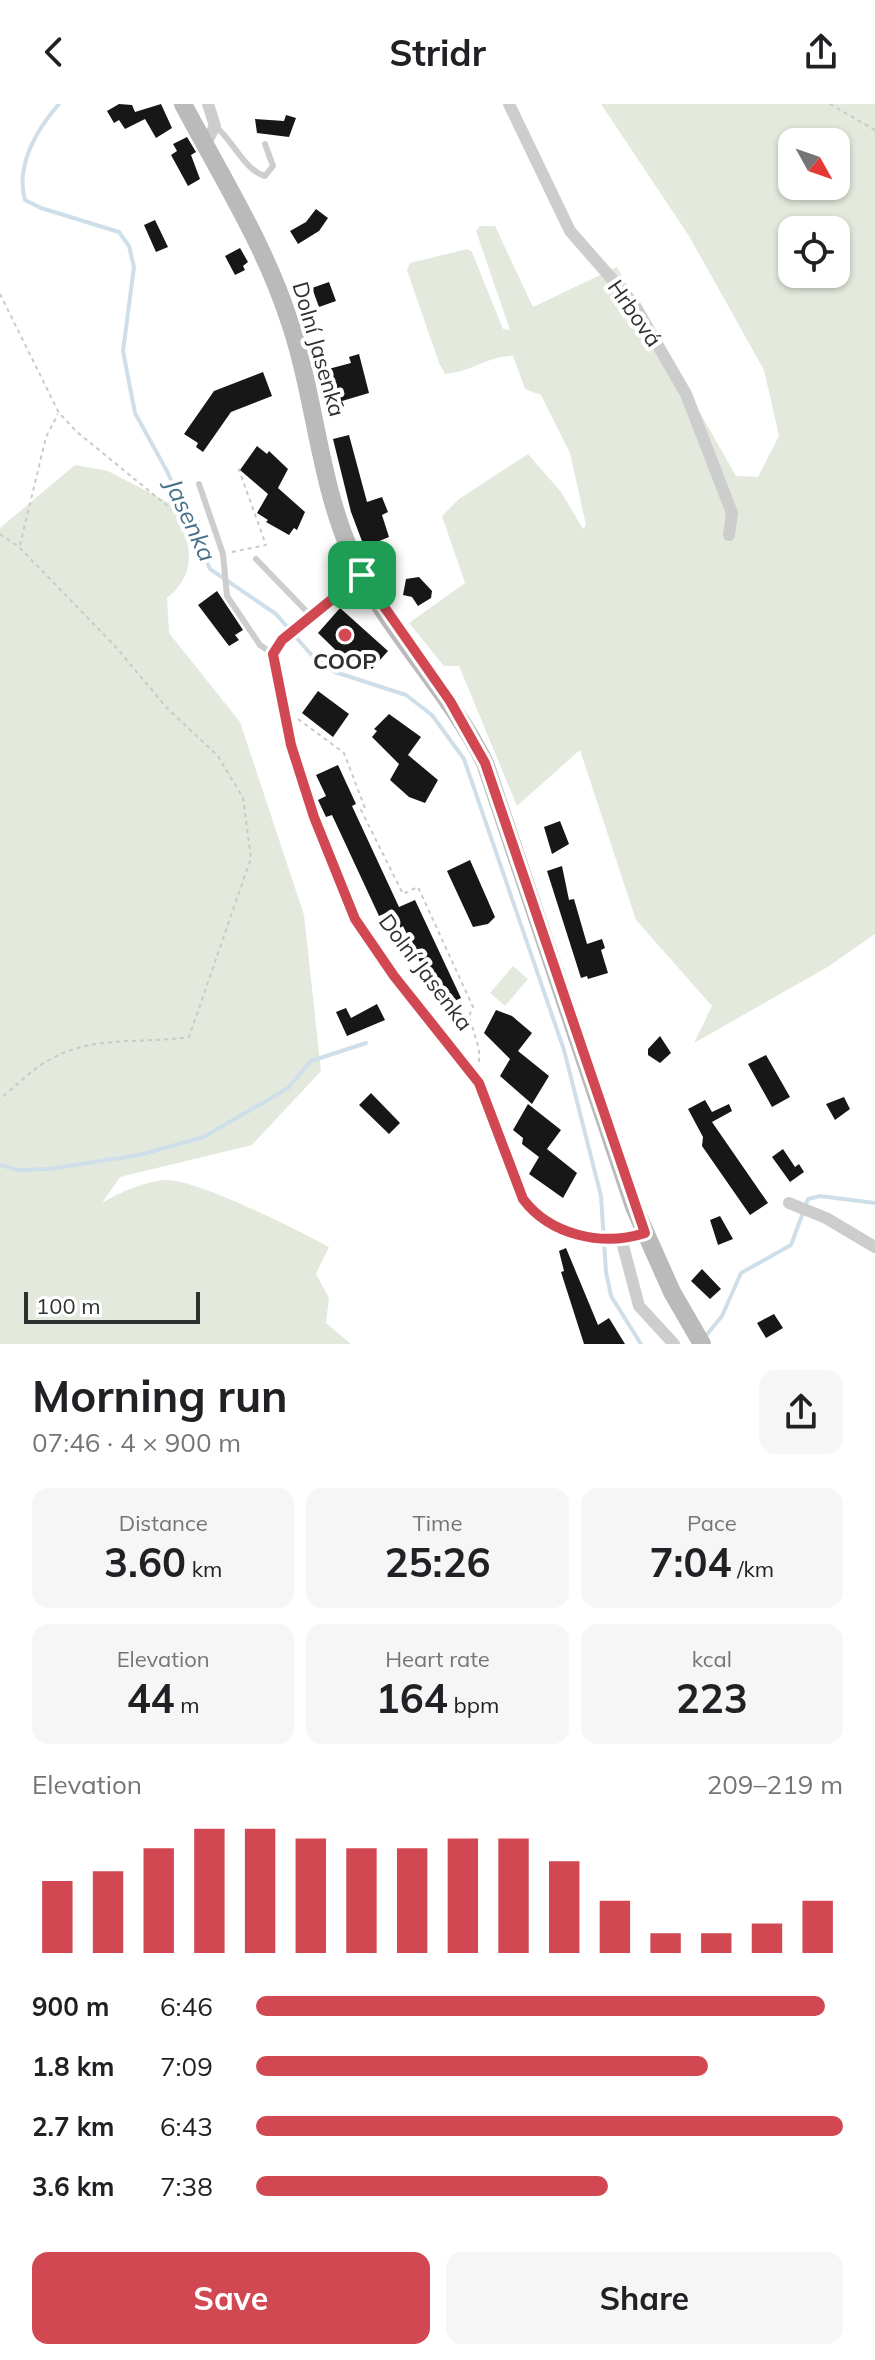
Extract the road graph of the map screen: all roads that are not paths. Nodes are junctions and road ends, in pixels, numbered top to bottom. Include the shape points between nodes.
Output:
1 (183, 104) edge
2 (208, 104) edge
3 (509, 104) edge
4 (215, 126) junction
5 (265, 144) dead end
6 (205, 145) junction
7 (199, 484) dead end
8 (729, 535) dead end
9 (256, 559) dead end
10 (362, 575) junction
11 (311, 616) junction
12 (273, 654) junction
13 (789, 1203) dead end
14 (645, 1233) junction
15 (621, 1238) junction
16 (875, 1247) edge
17 (695, 1341) edge
18 (674, 1344) edge

1 - 6 street, Dolní Jasenka
2 - 4 street
3 - 8 street, Hrbová via 570,231 634,304 686,394 732,513
4 - 5 lane via 265,176 273,166
4 - 6 street
6 - 10 street, Dolní Jasenka via 265,258 288,318 338,519
7 - 12 lane via 223,554 227,596 260,645
9 - 11 lane
10 - 11 street
10 - 14 street, Dolní Jasenka via 459,715 491,780
11 - 12 street
12 - 15 street, Dolní Jasenka via 291,745 355,919 479,1083 529,1206 550,1223 595,1238
13 - 16 street
14 - 15 street, Dolní Jasenka
14 - 17 street, Dolní Jasenka
15 - 18 street via 639,1306

